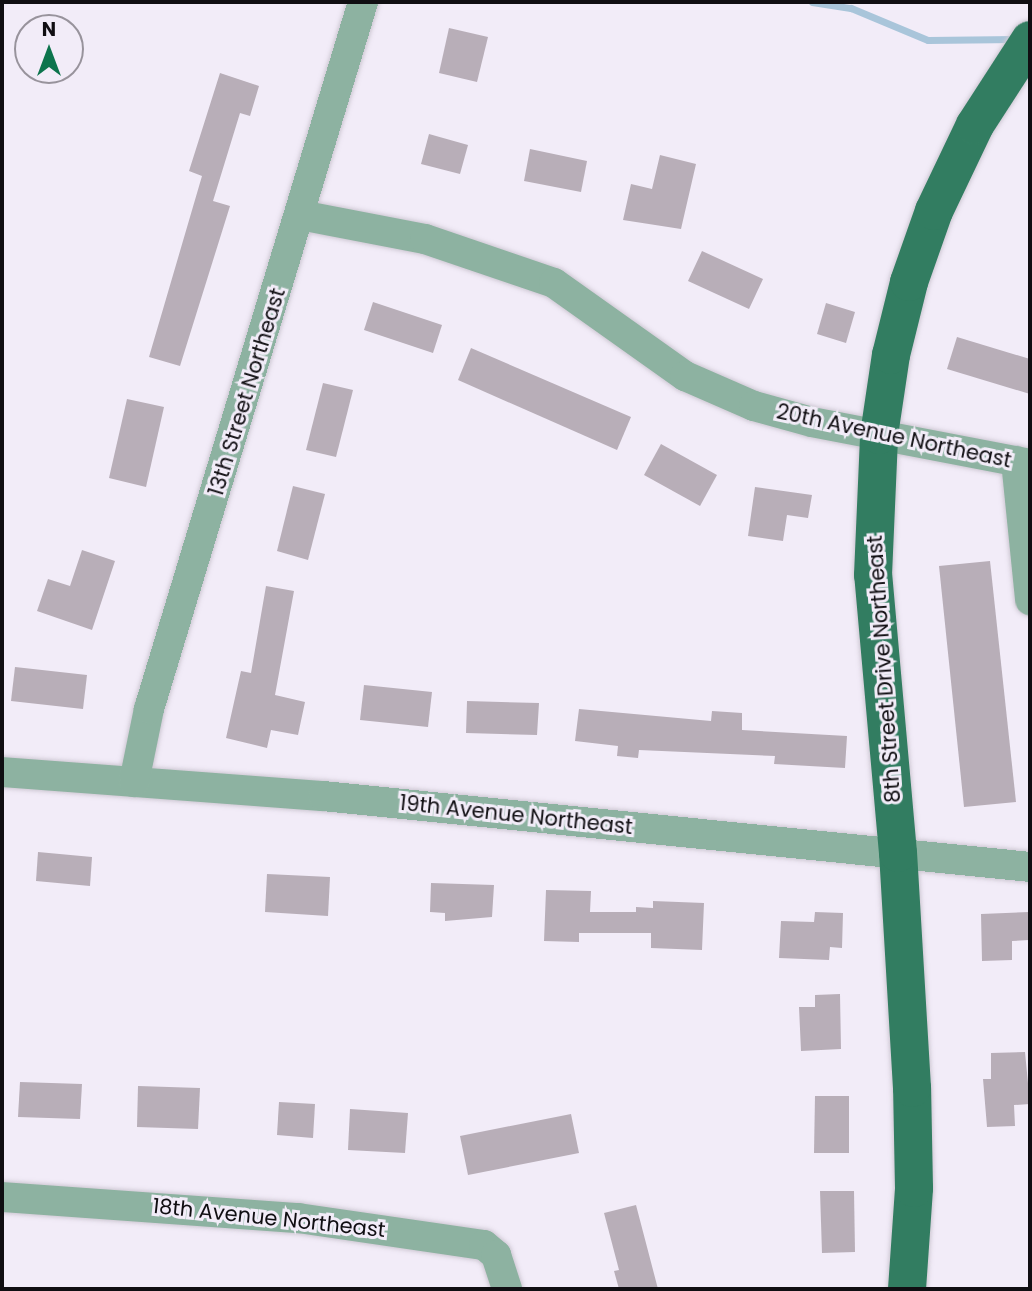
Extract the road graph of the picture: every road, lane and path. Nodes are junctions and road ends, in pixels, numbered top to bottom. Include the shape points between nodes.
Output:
1 (363, 2) edge
2 (1030, 40) edge
3 (300, 215) junction
4 (878, 435) junction
5 (1023, 463) edge
6 (1030, 600) edge
7 (2, 772) edge
8 (134, 782) junction
9 (898, 853) junction
10 (1030, 867) edge
11 (2, 1196) edge
12 (507, 1289) edge
13 (907, 1289) edge

1 - 3 street, 13th Street Northeast
2 - 4 main road, 8th Street Drive Northeast via 975,125 934,211 909,282
3 - 4 street, 20th Avenue Northeast via 425,239 517,268 554,283 666,363 712,389 782,415
3 - 8 street, 13th Street Northeast via 149,709
4 - 5 street, 20th Avenue Northeast
4 - 9 main road, 8th Street Drive Northeast via 873,575
5 - 6 street
7 - 8 street, 19th Avenue Northeast
8 - 9 street, 19th Avenue Northeast via 323,796
9 - 10 street, 19th Avenue Northeast
9 - 13 main road, 8th Street Drive Northeast via 914,1188
11 - 12 street, 18th Avenue Northeast via 298,1218 484,1245 496,1255

